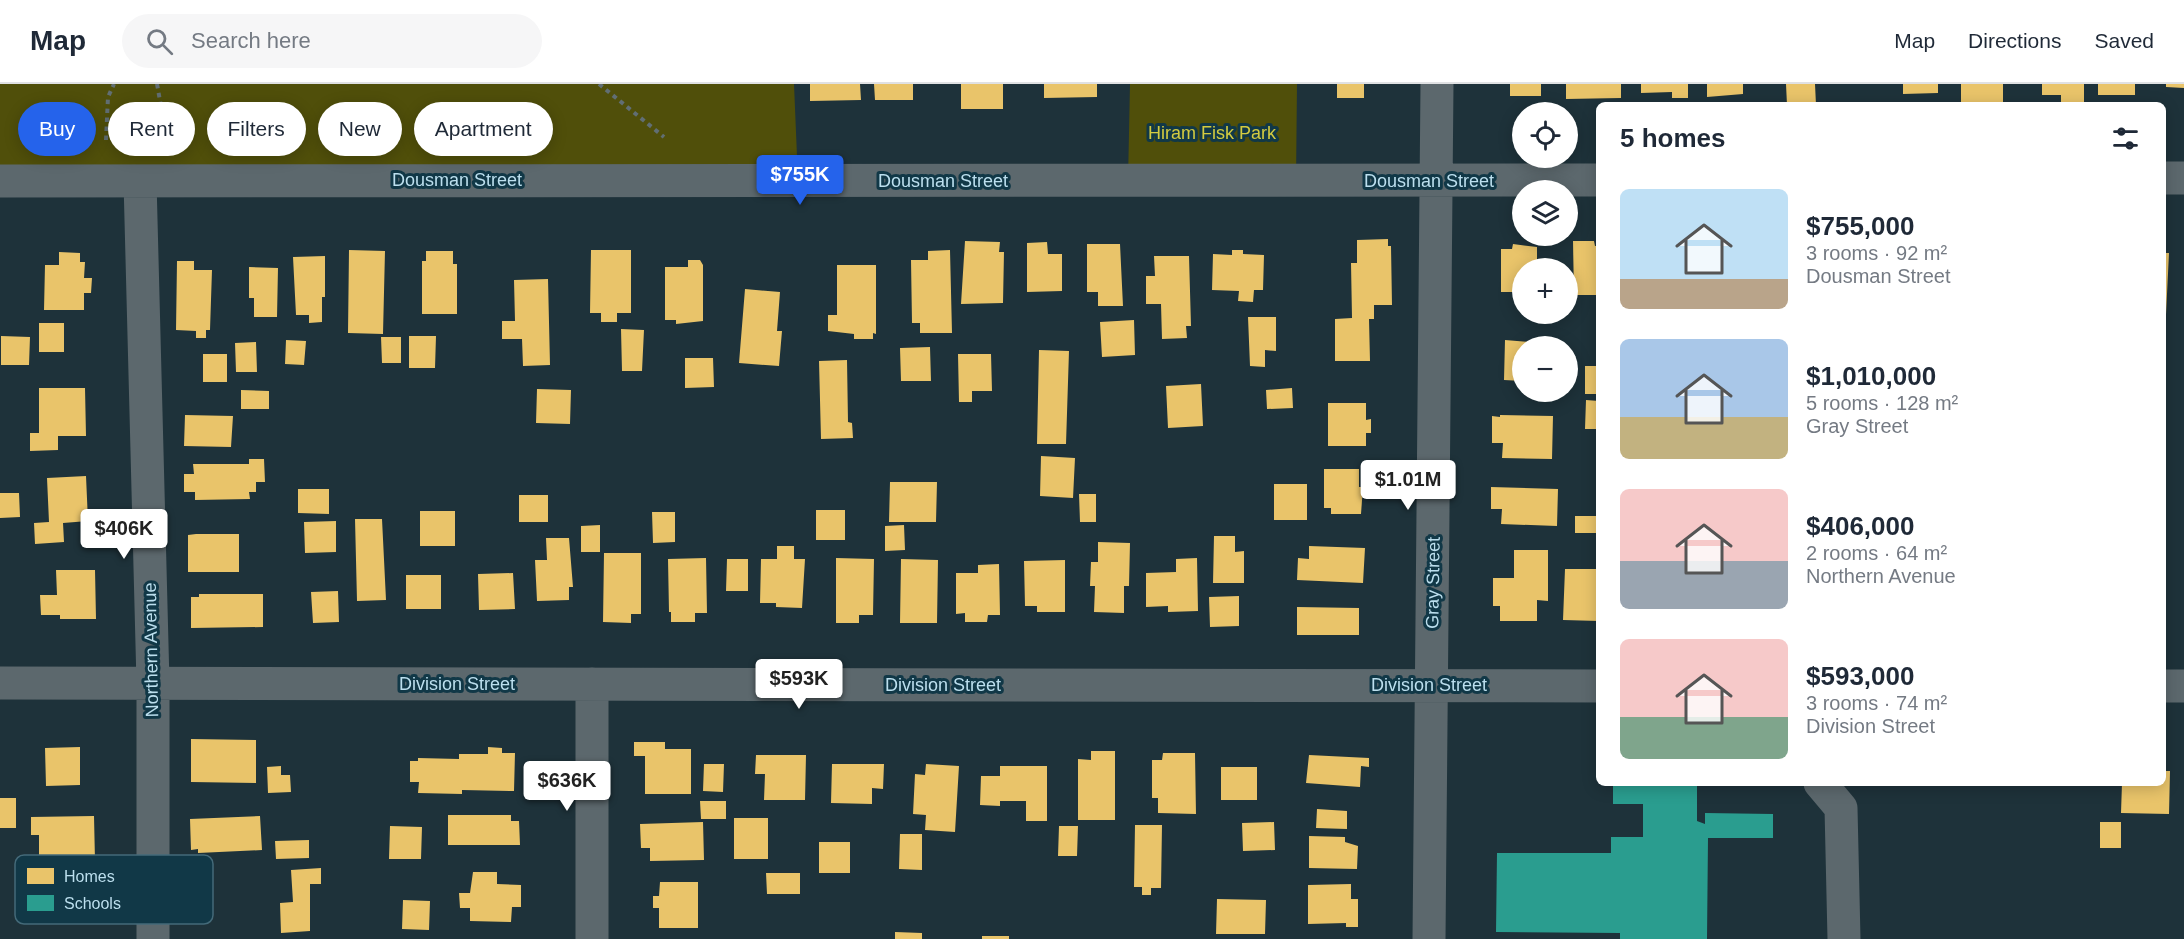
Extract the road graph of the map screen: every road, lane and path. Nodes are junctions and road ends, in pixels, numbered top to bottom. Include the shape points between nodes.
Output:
1 (114, 84) edge
2 (157, 84) edge
3 (599, 84) edge
4 (1437, 84) edge
5 (160, 102) edge
6 (664, 137) dead end
7 (106, 140) dead end
8 (2166, 178) edge
9 (2184, 178) edge
10 (0, 180) edge
11 (1596, 180) edge
12 (140, 181) junction
13 (1437, 181) junction
14 (0, 683) edge
15 (153, 683) junction
16 (592, 684) junction
17 (1432, 685) junction
18 (1596, 686) edge
19 (2166, 686) edge
20 (2184, 686) edge
21 (1823, 786) edge
22 (153, 855) edge
23 (592, 939) edge
24 (1429, 939) edge
25 (1844, 939) edge

1 - 7 path via 108,97
2 - 5 path
3 - 6 path
4 - 13 street, Gray Street
8 - 9 street
10 - 12 street, Dousman Street
11 - 13 street, Dousman Street
12 - 13 street, Dousman Street
12 - 15 street, Northern Avenue
13 - 17 street, Gray Street
14 - 15 street, Division Street
15 - 16 street, Division Street
15 - 22 street, Northern Avenue
16 - 17 street, Division Street
16 - 23 street
17 - 18 street, Division Street
17 - 24 street, Gray Street
19 - 20 street
21 - 25 street via 1841,808

